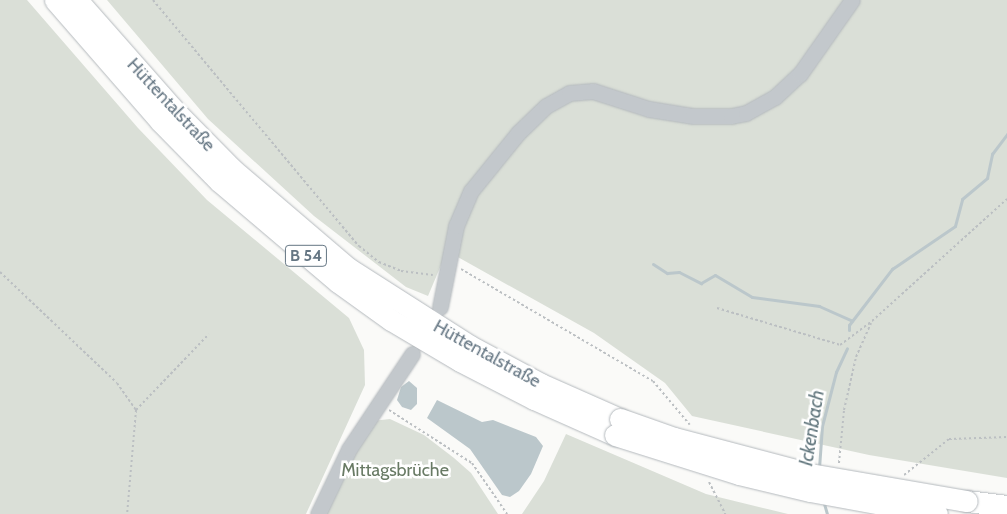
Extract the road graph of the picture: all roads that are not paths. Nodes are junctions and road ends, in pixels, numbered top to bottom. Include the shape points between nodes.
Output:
1 (55, 0) edge
2 (77, 0) edge
3 (852, 0) edge
4 (440, 307) dead end
5 (412, 354) dead end
6 (618, 427) junction
7 (1007, 506) edge
8 (318, 514) edge
9 (937, 514) edge

1 - 6 highway, Hüttentalstraße / B 54 via 160,121 220,181 331,276 391,320 460,361 534,399
2 - 6 highway, Hüttentalstraße / B 54 via 173,109 232,169 341,263 470,346
3 - 4 street via 800,74 775,97 746,112 732,116 693,116 649,109 586,91 568,93 546,106 518,133 471,191 456,226
5 - 8 street via 349,449
6 - 7 highway, Hüttentalstraße / B 54, bridge via 888,490
6 - 9 highway, Hüttentalstraße / B 54, bridge via 739,474 810,492

